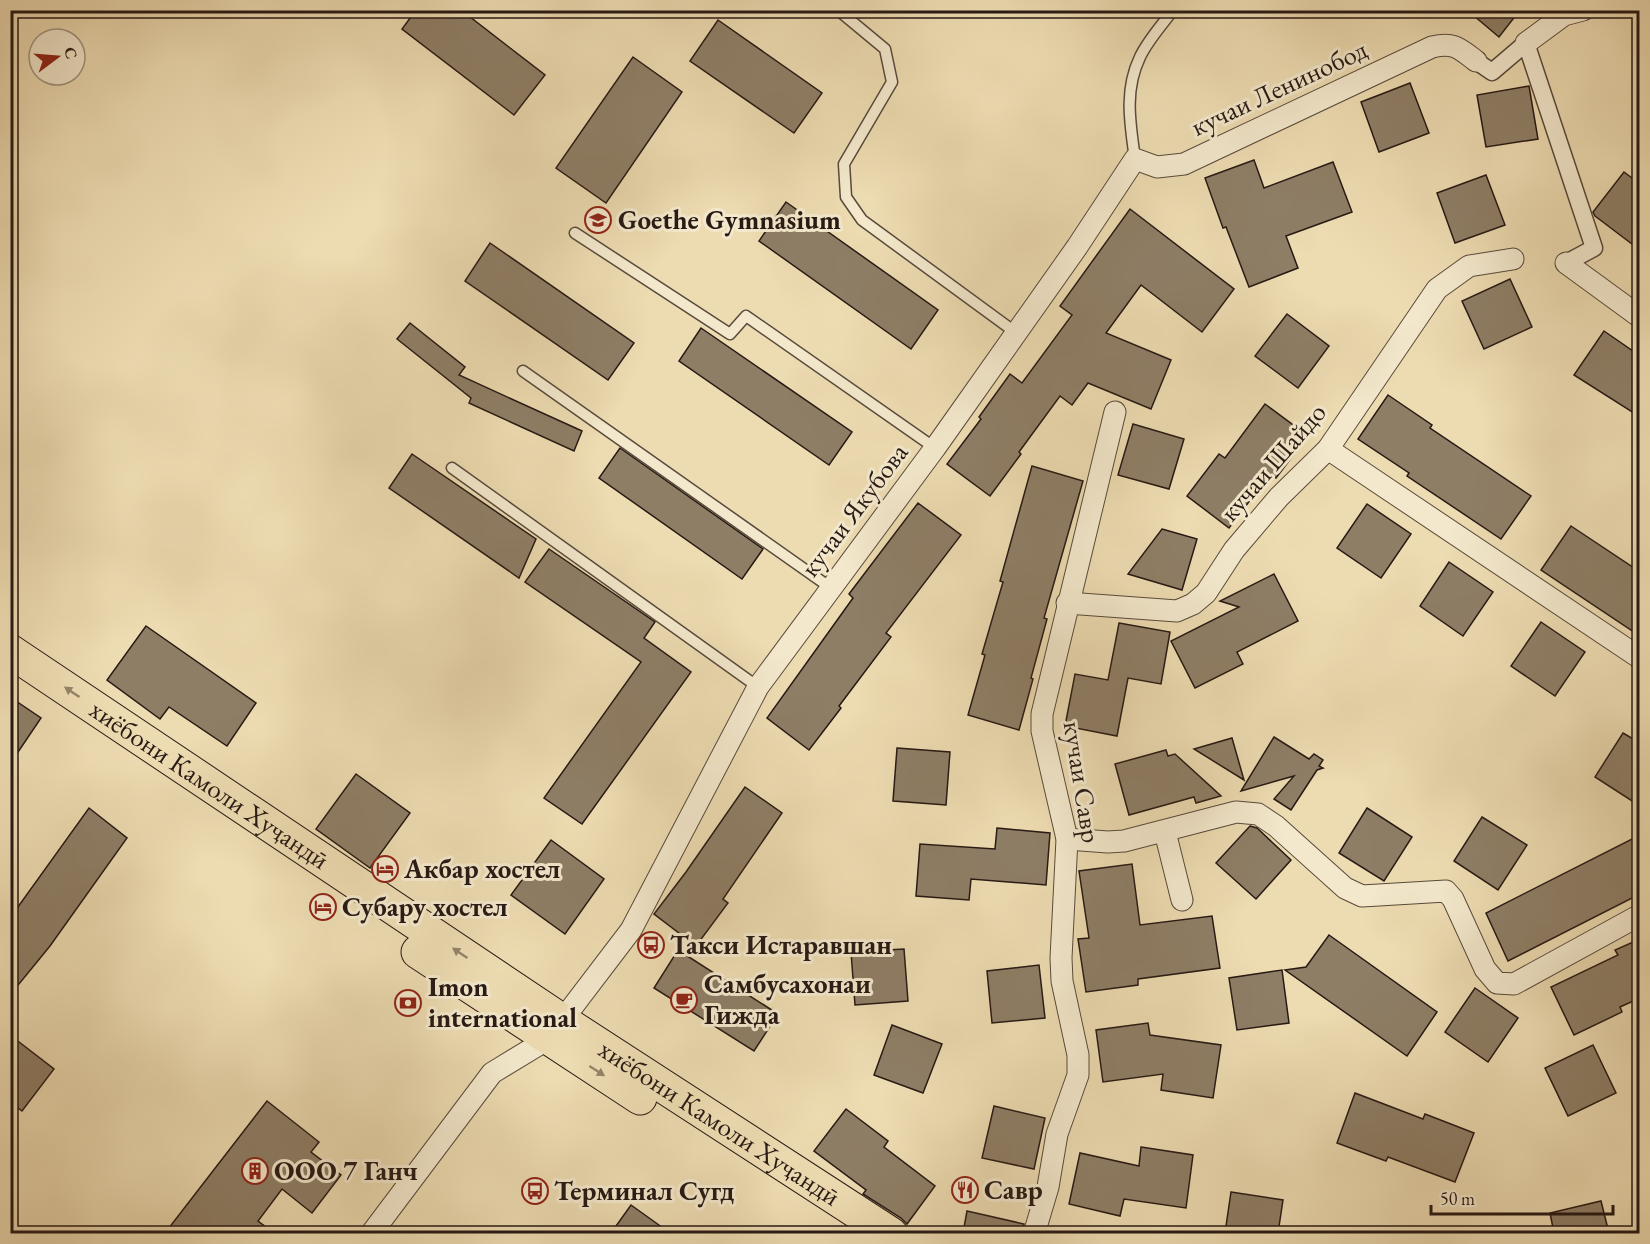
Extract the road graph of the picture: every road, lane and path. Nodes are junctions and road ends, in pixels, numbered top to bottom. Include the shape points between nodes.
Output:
1 (838, 10) edge
2 (1173, 10) edge
3 (1583, 10) edge
4 (1526, 43) junction
5 (1476, 61) joint
6 (1135, 159) junction
7 (575, 233) dead end
8 (1513, 259) dead end
9 (1566, 263) joint
10 (1640, 318) edge
11 (1015, 332) junction
12 (523, 371) dead end
13 (1115, 412) dead end
14 (935, 448) junction
15 (1328, 449) junction
16 (452, 468) dead end
17 (831, 588) junction
18 (1067, 603) junction
19 (10, 651) edge
20 (1640, 657) edge
21 (10, 678) edge
22 (758, 687) junction
23 (1165, 832) junction
24 (1067, 839) junction
25 (1182, 900) dead end
26 (1640, 915) edge
27 (555, 1030) junction
28 (371, 1233) edge
29 (850, 1233) edge
30 (891, 1233) edge
31 (1034, 1233) edge

1 - 11 lane via 885,49 892,82 844,164 846,197 862,220
2 - 6 lane via 1141,55 1132,77 1128,110
3 - 4 street via 1564,15
4 - 5 street via 1491,72
4 - 9 street via 1594,248
5 - 6 street, кучаи Ленинобод via 1458,47 1432,47 1184,164 1157,167
6 - 11 street, кучаи Якубова
7 - 14 lane via 730,334 746,316
8 - 15 street, кучаи Шайдо via 1469,266 1437,289
9 - 10 street
11 - 14 street, кучаи Якубова
12 - 17 lane
13 - 18 street, кучаи Савр
14 - 17 street, кучаи Якубова
15 - 18 street, кучаи Шайдо via 1279,497 1234,550 1206,593 1193,604 1177,610
15 - 20 street
16 - 22 lane
17 - 22 street, кучаи Якубова
18 - 24 street, кучаи Савр via 1042,714 1042,731
27 -> 19 main road, хиёбони Камоли Хуҷандӣ
21 - 27 main road
22 - 27 street, кучаи Якубова via 631,930
23 - 24 street via 1124,841
23 - 25 street
23 - 26 street via 1236,812 1258,814 1345,888 1362,896 1446,891 1454,899 1485,969 1497,982 1514,984
24 - 31 street, кучаи Савр via 1061,958 1078,1055 1077,1075 1057,1134 1048,1187
27 - 28 street via 492,1073
27 -> 29 main road
27 - 30 main road, хиёбони Камоли Хуҷандӣ

